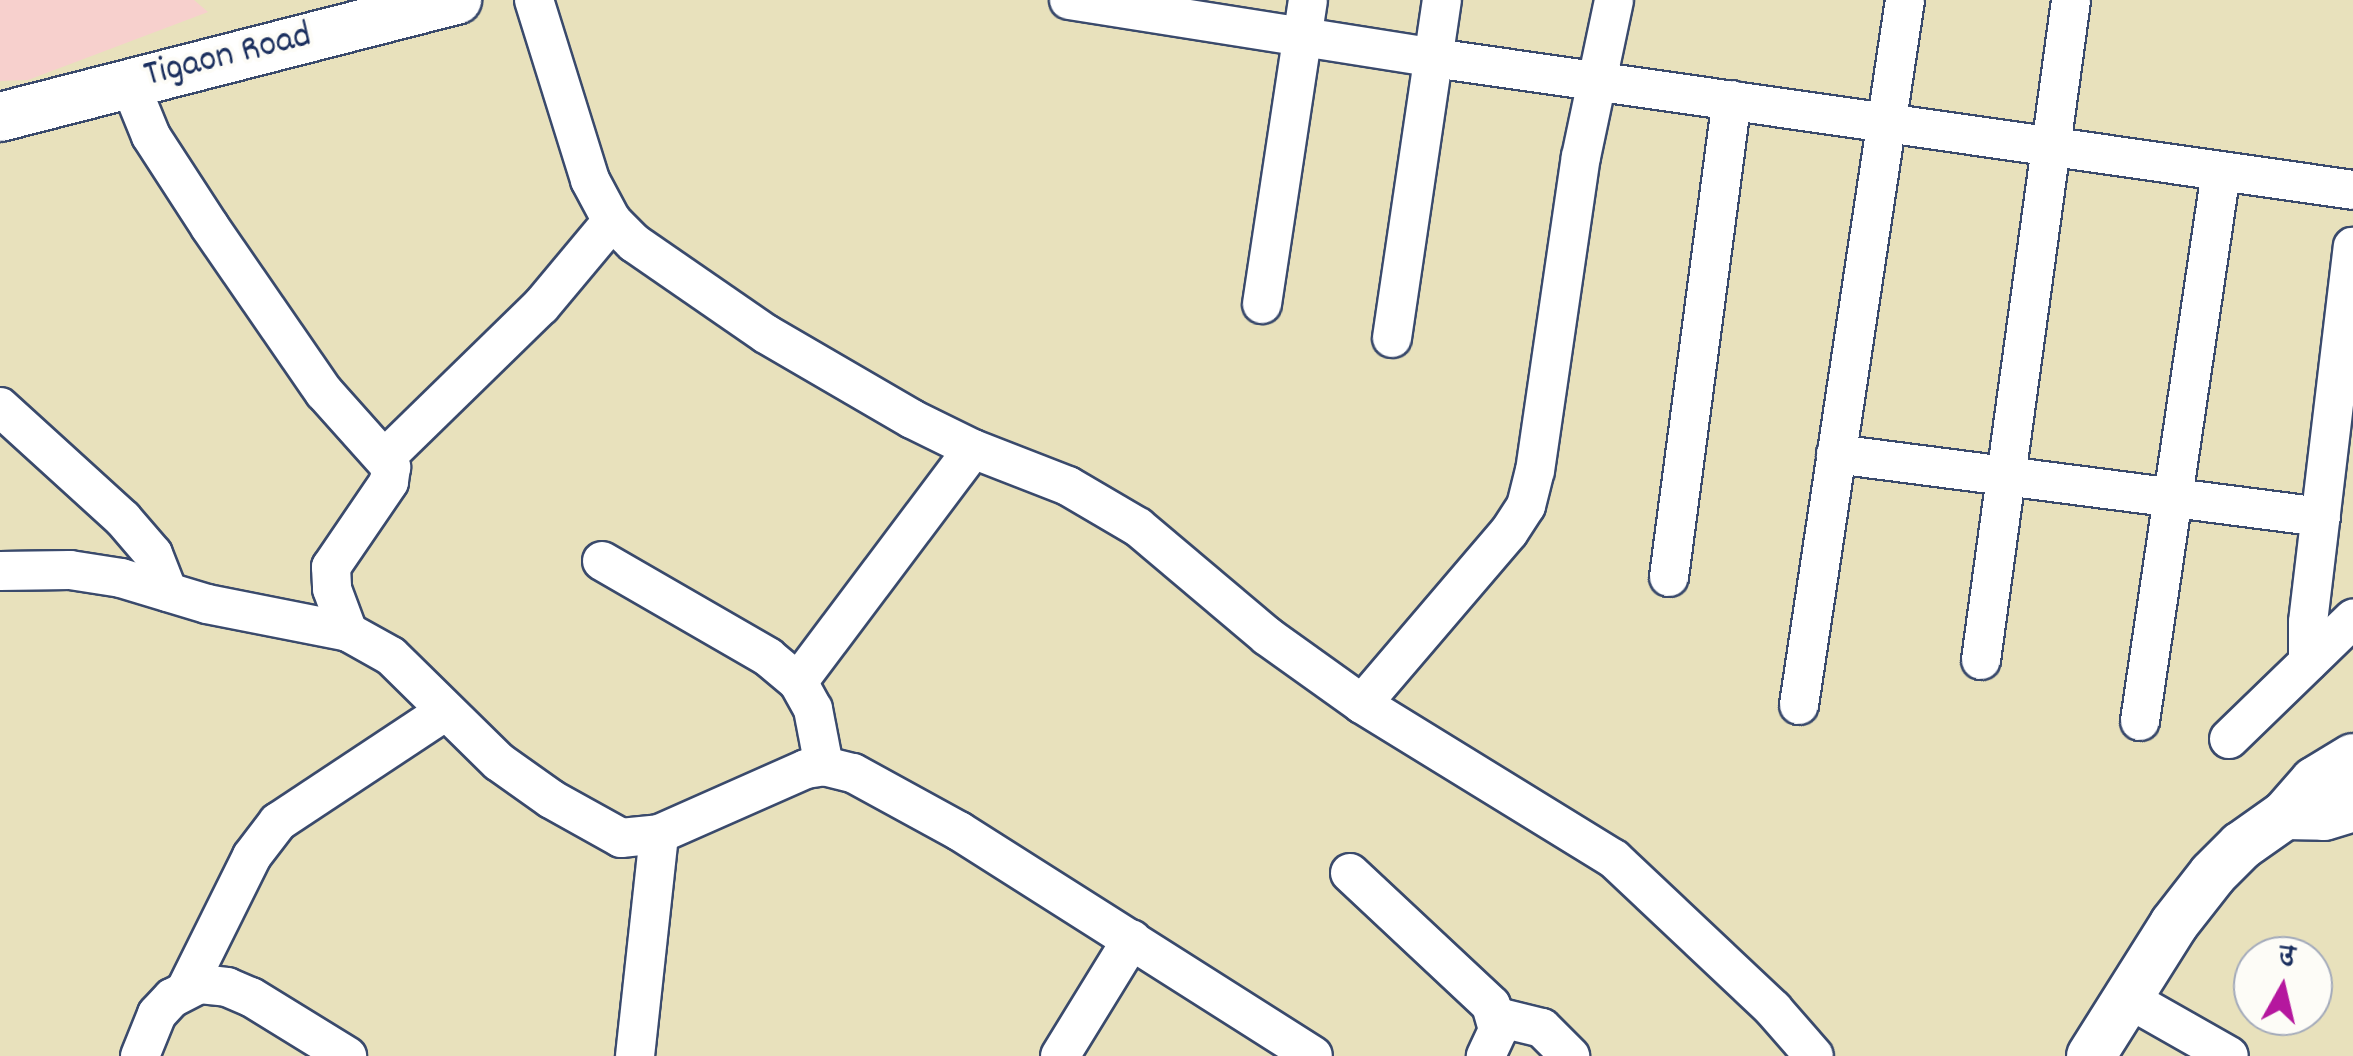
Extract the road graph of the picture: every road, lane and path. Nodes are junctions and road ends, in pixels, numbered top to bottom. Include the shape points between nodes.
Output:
1 (335, 0) edge
2 (456, 0) edge
3 (534, 0) edge
4 (1069, 0) edge
5 (1308, 0) edge
6 (1442, 0) edge
7 (1614, 0) edge
8 (1905, 0) edge
9 (2071, 0) edge
10 (1172, 8) edge
11 (1303, 38) junction
12 (1434, 58) junction
13 (1600, 81) junction
14 (129, 82) junction
15 (0, 93) edge
16 (1732, 100) junction
17 (0, 118) edge
18 (1890, 124) junction
19 (2052, 148) junction
20 (2222, 172) junction
21 (2353, 190) edge
22 (612, 221) junction
23 (2353, 247) edge
24 (1262, 304) dead end
25 (1392, 338) dead end
26 (0, 407) edge
27 (973, 449) junction
28 (1836, 454) junction
29 (385, 458) junction
30 (2008, 474) junction
31 (2174, 497) junction
32 (2320, 517) junction
33 (602, 561) dead end
34 (0, 570) edge
35 (1669, 576) dead end
36 (168, 592) junction
37 (2353, 619) edge
38 (348, 632) junction
39 (1980, 660) dead end
40 (2308, 662) junction
41 (798, 682) junction
42 (1362, 704) junction
43 (1799, 706) dead end
44 (444, 712) junction
45 (2140, 721) dead end
46 (2228, 739) dead end
47 (2353, 758) edge
48 (824, 766) junction
49 (2353, 807) edge
50 (2285, 814) junction
51 (659, 834) junction
52 (1350, 874) dead end
53 (1132, 938) junction
54 (186, 989) junction
55 (2126, 998) junction
56 (1498, 1017) junction
57 (1295, 1051) edge
58 (140, 1056) edge
59 (346, 1056) edge
60 (636, 1056) edge
61 (1060, 1056) edge
62 (1486, 1056) edge
63 (1570, 1056) edge
64 (1814, 1056) edge
65 (2090, 1056) edge
66 (2229, 1056) edge

1 - 15 street
2 - 14 street, Tigaon Road
3 - 22 street via 590,180
4 - 10 street
5 - 11 street
6 - 12 street
7 - 13 street
8 - 18 street
9 - 19 street
10 - 11 street
11 - 12 street
11 - 24 street
12 - 13 street
12 - 25 street
13 - 16 street
13 - 42 street via 1581,157 1526,506
14 - 17 street, Tigaon Road
14 - 29 street via 151,136 210,227 324,392
16 - 18 street
16 - 35 street
18 - 19 street
18 - 28 street
19 - 20 street
19 - 30 street
20 - 21 street
20 - 31 street
22 - 27 street via 766,334
22 - 29 street via 541,306
23 - 32 street
26 - 36 street via 123,519 153,554
27 - 41 street
27 - 42 street via 1068,486 1138,527 1267,636
28 - 30 street
28 - 43 street
29 - 38 street via 388,482 331,567
30 - 31 street
30 - 39 street
31 - 32 street
31 - 45 street
32 - 40 street
33 - 41 street via 768,657
34 - 36 street via 70,570
36 - 38 street
37 - 40 street
38 - 44 street via 391,656
40 - 46 street
41 - 48 street via 813,709
42 - 64 street via 1614,859
44 - 51 street via 499,762 605,832 640,839
44 - 54 street via 278,822 252,856
47 - 50 street via 2314,781
48 - 51 street
48 - 53 street via 880,786
49 - 50 street via 2324,816
50 - 55 street via 2213,874
51 - 60 street
52 - 56 street via 1482,994
53 - 57 street
53 - 61 street
54 - 58 street via 157,1014
54 - 59 street via 214,984 250,997
55 - 65 street
55 - 66 street
56 - 62 street via 1496,1041
56 - 63 street via 1542,1028

